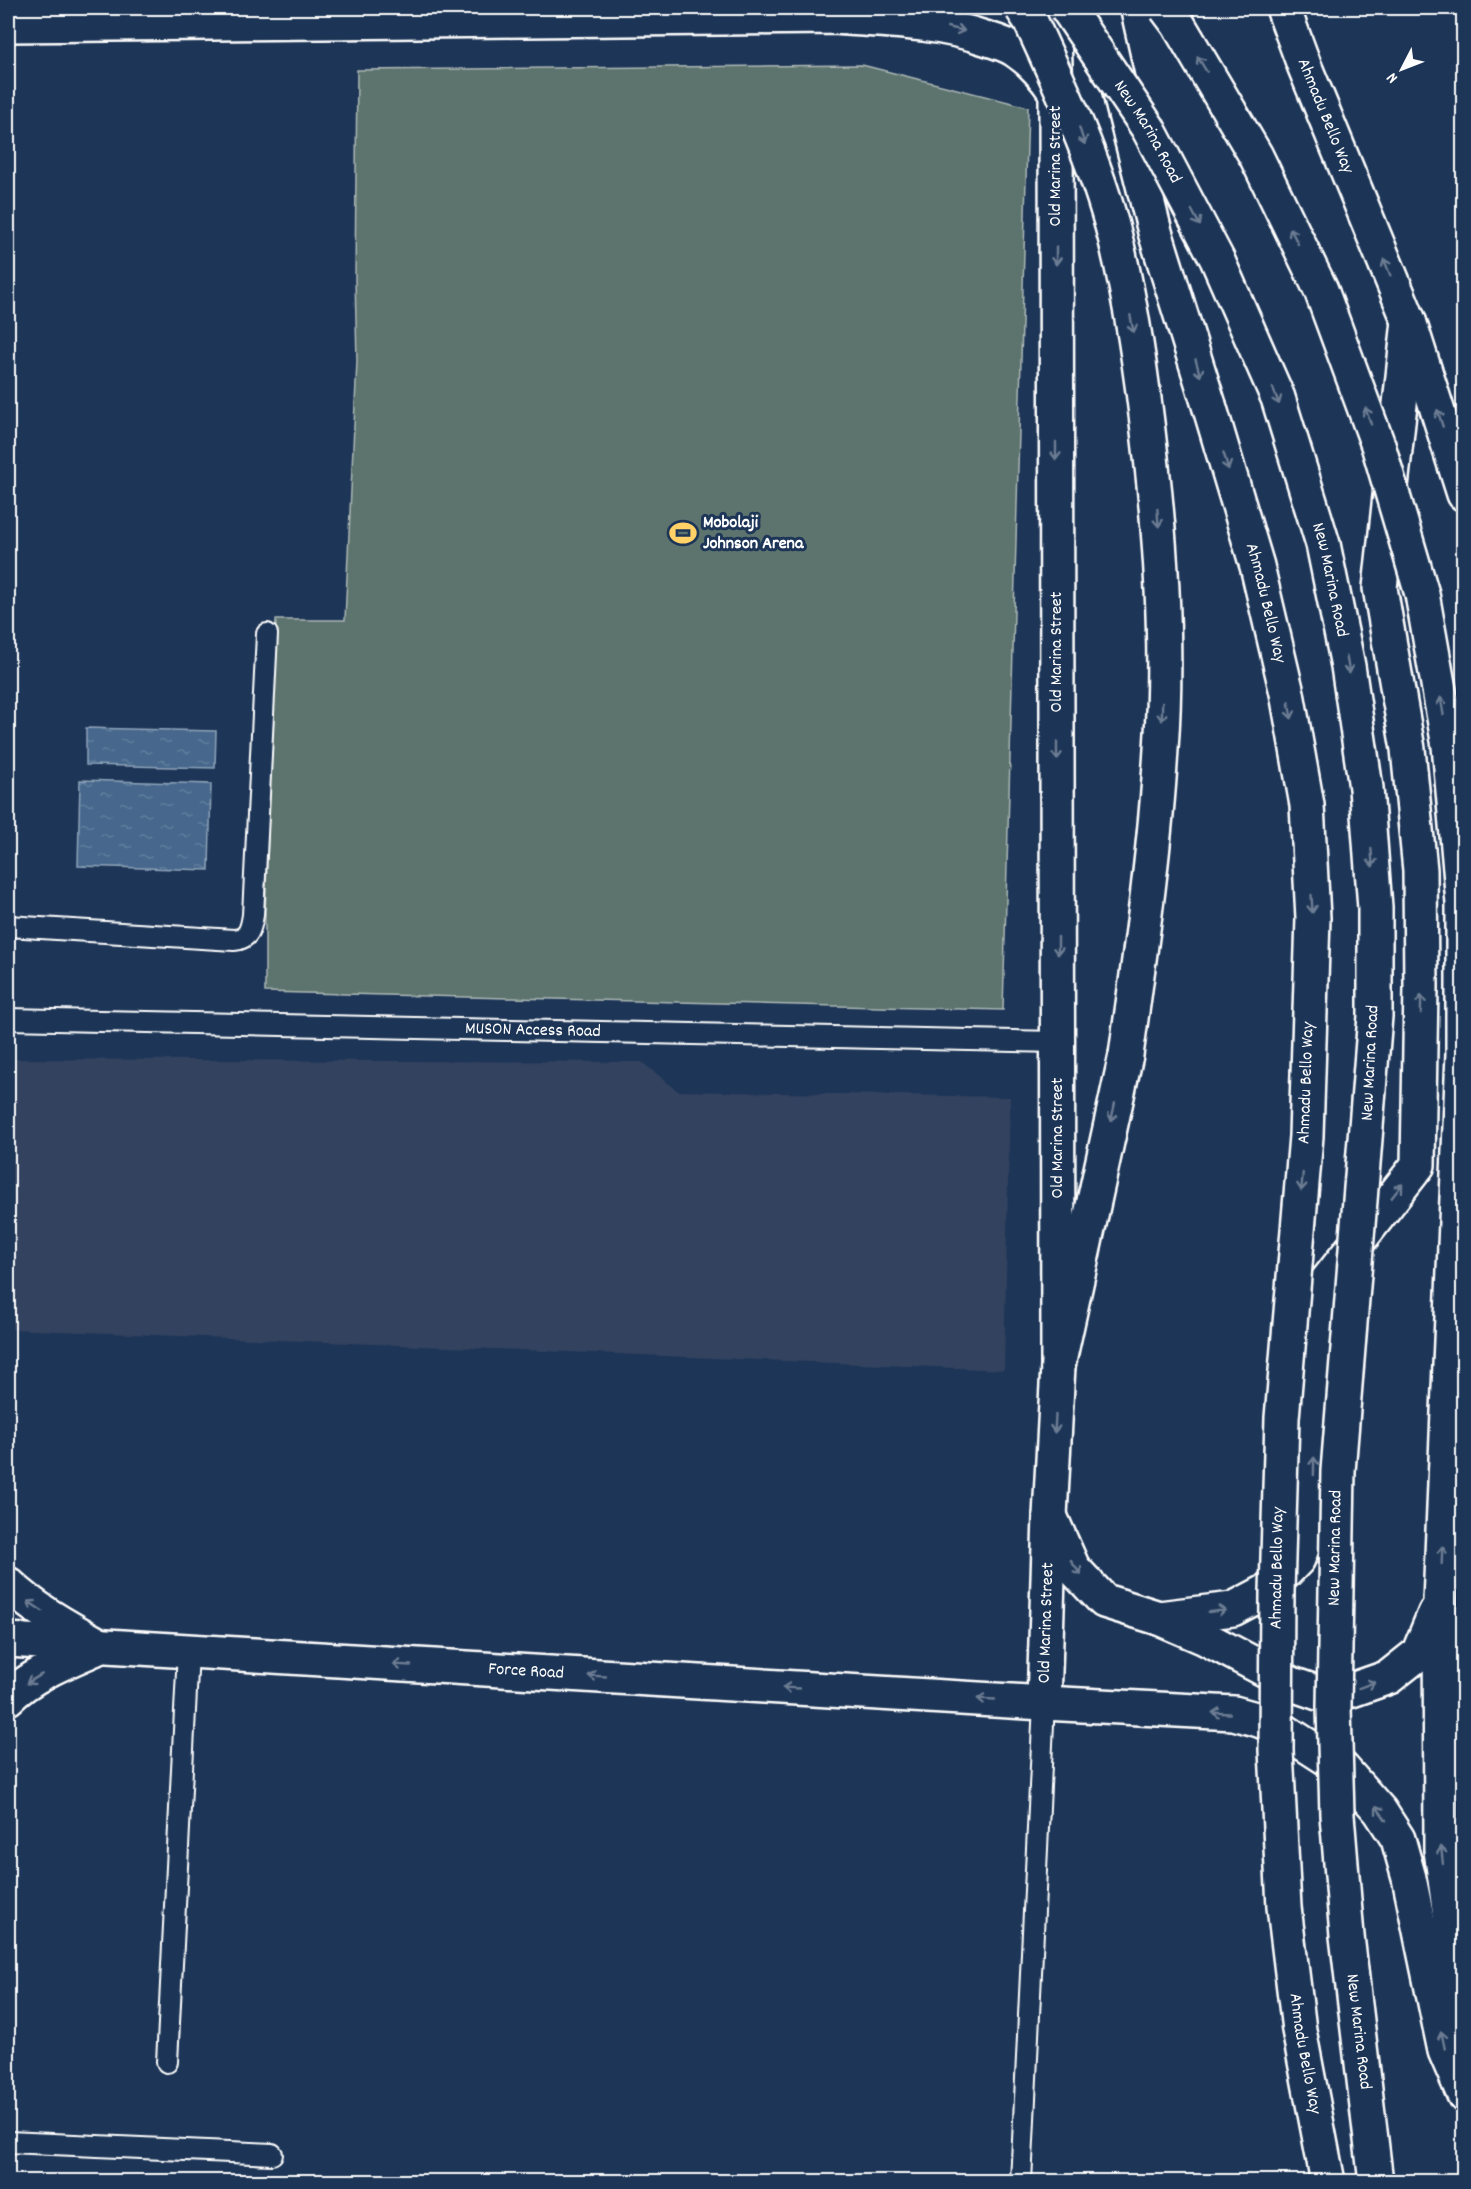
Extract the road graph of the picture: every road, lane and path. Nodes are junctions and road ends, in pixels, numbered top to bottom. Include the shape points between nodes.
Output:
1 (872, 8) edge
2 (1022, 8) edge
3 (1053, 8) edge
4 (1067, 8) edge
5 (1101, 8) edge
6 (1166, 8) edge
7 (1283, 8) edge
8 (835, 17) junction
9 (8, 25) edge
10 (1056, 93) junction
11 (1409, 321) junction
12 (1464, 494) edge
13 (267, 634) dead end
14 (8, 926) edge
15 (8, 1019) edge
16 (1058, 1042) junction
17 (1058, 1366) junction
18 (1050, 1516) junction
19 (8, 1584) edge
20 (1440, 1602) junction
21 (1159, 1618) junction
22 (8, 1640) edge
23 (101, 1646) junction
24 (188, 1652) junction
25 (8, 1698) edge
26 (1044, 1703) junction
27 (1464, 2017) edge
28 (167, 2062) dead end
29 (1464, 2095) edge
30 (8, 2142) edge
31 (272, 2154) dead end
32 (1021, 2181) edge
33 (1328, 2181) edge
34 (1376, 2181) edge

1 - 8 main road
2 -> 17 main road, bridge via 1078,126 1114,236 1143,380 1164,626 1161,747 1149,890 1126,1055
3 - 10 main road, Old Marina Street
4 -> 34 main road, New Marina Road, bridge via 1148,128 1217,260 1278,398 1323,544 1348,666 1366,788 1375,908 1375,1016 1338,1471 1334,1707 1337,1815 1347,1936
5 -> 33 main road, Ahmadu Bello Way, bridge via 1155,232 1257,566 1287,693 1307,805 1313,918 1306,1136 1282,1418 1276,1750 1284,1907 1296,2008
20 -> 6 main road, bridge via 1463,1054 1463,903 1449,746 1422,594 1378,445 1321,290 1256,156
11 -> 7 main road, Ahmadu Bello Way
8 - 9 main road
8 -> 10 main road via 923,23 1013,48 1045,76
10 -> 16 main road, Old Marina Street
12 -> 11 main road, Ahmadu Bello Way
21 -> 11 main road via 1233,1609 1267,1591 1298,1559 1311,1523 1315,1392 1324,1285 1418,1165 1420,870 1408,749 1380,588
13 - 14 lane via 253,915 248,934 234,940
15 - 16 lane, MUSON Access Road
16 - 17 main road, Old Marina Street
17 -> 18 main road, Old Marina Street
18 -> 21 main road via 1073,1568 1104,1600
18 - 26 main road, Old Marina Street
23 -> 19 main road via 50,1616
21 -> 20 main road via 1292,1684 1318,1693 1346,1692 1389,1677 1418,1654
27 -> 20 main road via 1441,1850
22 - 23 main road, Force Road
23 - 24 main road, Force Road
23 -> 25 main road via 60,1663
26 -> 24 main road, Force Road
24 - 28 lane
29 -> 26 main road, Force Road via 1445,2051 1398,1839 1380,1811 1342,1768 1286,1732 1234,1713
26 - 32 lane, Old Marina Street
30 - 31 lane

